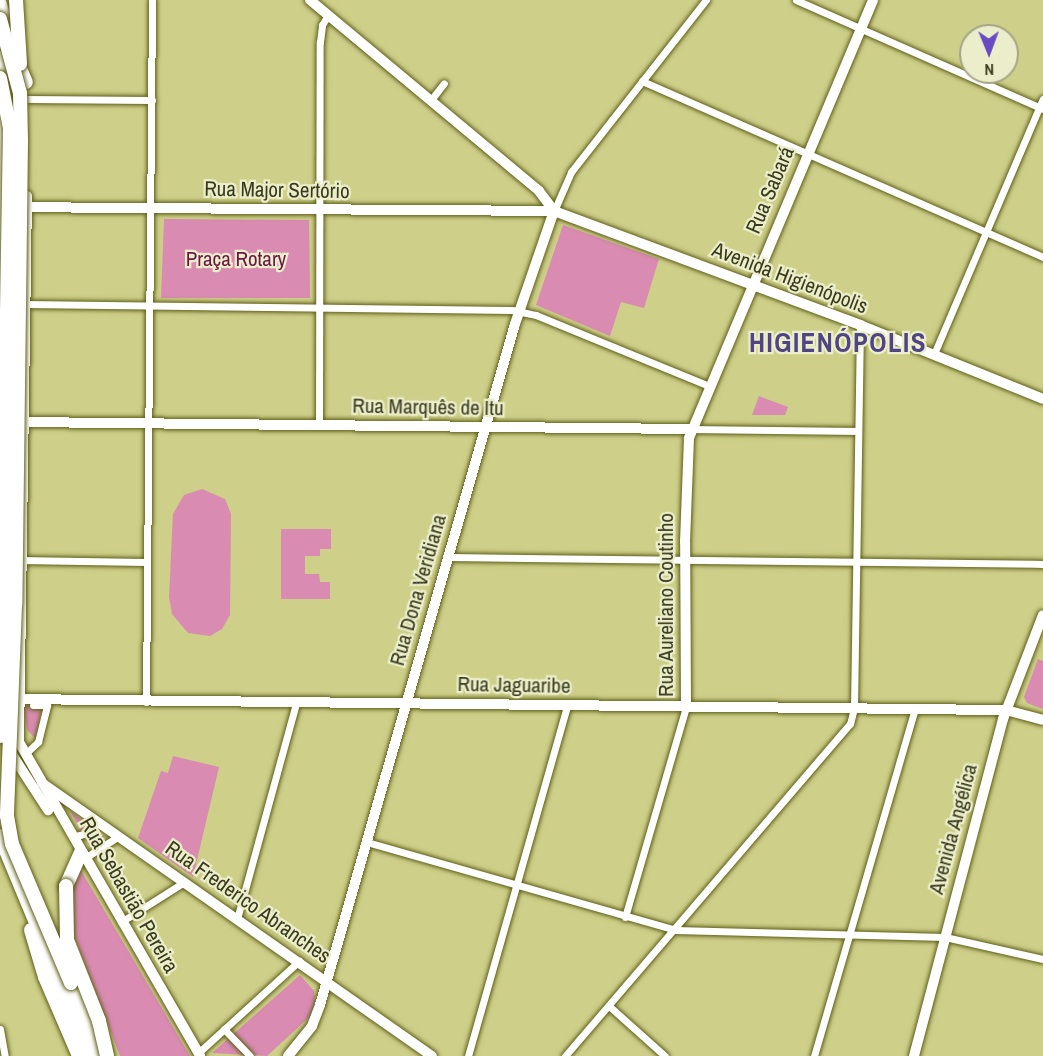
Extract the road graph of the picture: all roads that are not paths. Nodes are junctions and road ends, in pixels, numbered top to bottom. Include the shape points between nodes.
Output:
1 (16, 0) edge
2 (22, 0) edge
3 (152, 0) edge
4 (310, 0) edge
5 (706, 0) edge
6 (796, 0) edge
7 (873, 0) edge
8 (0, 4) edge
9 (328, 15) junction
10 (0, 19) edge
11 (861, 29) junction
12 (0, 58) edge
13 (0, 78) edge
14 (642, 81) junction
15 (444, 83) dead end
16 (24, 91) junction
17 (434, 96) dead end
18 (1043, 99) edge
19 (152, 100) junction
20 (1041, 108) edge
21 (0, 109) edge
22 (2, 136) junction
23 (806, 154) junction
24 (543, 195) junction
25 (1, 207) edge
26 (27, 207) junction
27 (150, 208) junction
28 (321, 209) junction
29 (535, 211) junction
30 (554, 211) junction
31 (986, 233) junction
32 (1043, 257) edge
33 (752, 284) junction
34 (0, 303) edge
35 (26, 304) junction
36 (150, 306) junction
37 (320, 308) junction
38 (519, 311) junction
39 (860, 325) junction
40 (934, 354) junction
41 (709, 386) junction
42 (1043, 399) edge
43 (0, 422) edge
44 (25, 422) junction
45 (148, 424) junction
46 (319, 425) junction
47 (485, 427) junction
48 (691, 429) junction
49 (856, 430) junction
50 (448, 557) junction
51 (0, 560) edge
52 (23, 560) junction
53 (684, 560) junction
54 (854, 561) junction
55 (146, 562) junction
56 (1043, 564) edge
57 (1043, 615) edge
58 (0, 699) edge
59 (20, 699) junction
60 (146, 703) junction
61 (407, 703) junction
62 (296, 704) junction
63 (33, 705) dead end
64 (567, 705) junction
65 (686, 707) junction
66 (854, 708) junction
67 (915, 709) junction
68 (1006, 710) junction
69 (1043, 720) edge
70 (0, 735) edge
71 (0, 756) edge
72 (20, 757) junction
73 (40, 781) junction
74 (96, 823) dead end
75 (0, 836) edge
76 (116, 838) dead end
77 (367, 842) junction
78 (80, 847) junction
79 (184, 882) junction
80 (515, 885) junction
81 (29, 913) junction
82 (625, 916) junction
83 (237, 919) junction
84 (121, 922) junction
85 (675, 930) junction
86 (849, 935) junction
87 (945, 937) junction
88 (1043, 959) edge
89 (299, 961) junction
90 (327, 982) junction
91 (609, 1006) junction
92 (225, 1029) junction
93 (0, 1033) edge
94 (199, 1054) edge
95 (5, 1056) edge
96 (80, 1056) edge
97 (91, 1056) edge
98 (105, 1056) edge
99 (250, 1056) edge
100 (288, 1056) edge
101 (432, 1056) edge
102 (468, 1056) edge
103 (565, 1056) edge
104 (665, 1056) edge
105 (814, 1056) edge
106 (914, 1056) edge

1 - 16 highway, bridge
2 - 16 street
3 - 19 street
4 - 9 street
5 - 14 street
6 - 11 street
7 - 11 street, Rua Sabará
8 - 16 highway
9 - 24 street
9 - 28 street via 320,42
10 - 16 highway, bridge
11 - 20 street
11 - 23 street, Rua Sabará
12 - 22 highway via 7,97
13 - 70 highway, bridge via 10,128
14 - 23 street
14 - 30 street via 571,172
15 - 17 street
16 - 19 street
16 - 26 street
16 - 98 highway, bridge via 15,605 7,816 12,844
18 - 20 street
19 - 27 street
20 - 31 street
21 - 22 street
22 - 25 street
23 - 31 street
23 - 33 street, Rua Sabará
24 - 29 street via 543,203
24 - 30 street
25 - 26 street, Rua Major Sertório
25 - 34 street
26 - 27 street, Rua Major Sertório
26 - 35 street
27 - 28 street, Rua Major Sertório
27 - 36 street
28 - 29 street, Rua Major Sertório
28 - 37 street
29 - 30 street, Rua Major Sertório
30 - 33 street, Avenida Higienópolis
30 - 38 street, Rua Dona Veridiana
31 - 32 street
31 - 40 street
33 - 39 street, Avenida Higienópolis
33 - 41 street, Rua Sabará
34 - 35 street
35 - 36 street
35 - 44 street
36 - 37 street
36 - 45 street
37 - 38 street
37 - 46 street
38 - 41 street
38 - 47 street, Rua Dona Veridiana
39 - 40 street, Avenida Higienópolis
39 - 49 street
40 - 42 street, Avenida Higienópolis
41 - 48 street, Rua Sabará
43 - 44 street, Rua Marquês de Itu
44 - 45 street, Rua Marquês de Itu
44 - 52 street
45 - 46 street, Rua Marquês de Itu
45 - 55 street
46 - 47 street, Rua Marquês de Itu
47 - 48 street, Rua Marquês de Itu
47 - 50 street, Rua Dona Veridiana
48 - 49 street, Rua Marquês de Itu
48 - 53 street, Rua Aureliano Coutinho
49 - 54 street
50 - 53 street
50 - 61 street, Rua Dona Veridiana
51 - 52 street
52 - 55 street
52 - 59 street
53 - 54 street
53 - 65 street, Rua Aureliano Coutinho
54 - 56 street
54 - 66 street
55 - 60 street
57 - 68 street, Avenida Angélica
58 - 59 street, Rua Jaguaribe
59 - 60 street, Rua Jaguaribe
59 - 72 street
60 - 62 street, Rua Jaguaribe
61 - 62 street, Rua Jaguaribe
61 - 64 street, Rua Jaguaribe
61 - 77 street, Rua Dona Veridiana
62 - 83 street
63 - 72 street via 47,705 38,742
64 - 65 street, Rua Jaguaribe
64 - 80 street
65 - 66 street, Rua Jaguaribe
65 - 82 street, Rua Aureliano Coutinho
66 - 67 street, Rua Jaguaribe
66 - 85 street via 847,730
67 - 68 street, Rua Jaguaribe
67 - 86 street
68 - 69 street, Rua Jaguaribe
68 - 87 street, Avenida Angélica
70 - 72 street
71 - 72 street
72 - 73 street, Rua Sebastião Pereira
72 - 78 street via 63,834
73 - 78 street, Rua Sebastião Pereira
73 - 79 street, Rua Frederico Abranches
74 - 78 street
75 - 81 highway
76 - 78 street
77 - 80 street
77 - 90 street, Rua Dona Veridiana
78 - 84 street, Rua Sebastião Pereira
78 - 98 highway, bridge via 66,886 67,940 99,1021
79 - 83 street, Rua Frederico Abranches
79 - 84 street
80 - 82 street
80 - 102 street
81 - 96 highway via 34,948
81 - 97 highway
82 - 85 street
83 - 89 street, Rua Frederico Abranches
84 - 94 street, Rua Sebastião Pereira
85 - 86 street
85 - 91 street
86 - 87 street
86 - 105 street
87 - 88 street
87 - 106 street, Avenida Angélica
89 - 90 street, Rua Frederico Abranches
89 - 92 street
90 - 100 street, Rua Dona Veridiana via 312,1026
90 - 101 street, Rua Frederico Abranches
91 - 103 street
91 - 104 street
92 - 94 street
92 - 99 street
93 - 95 street

